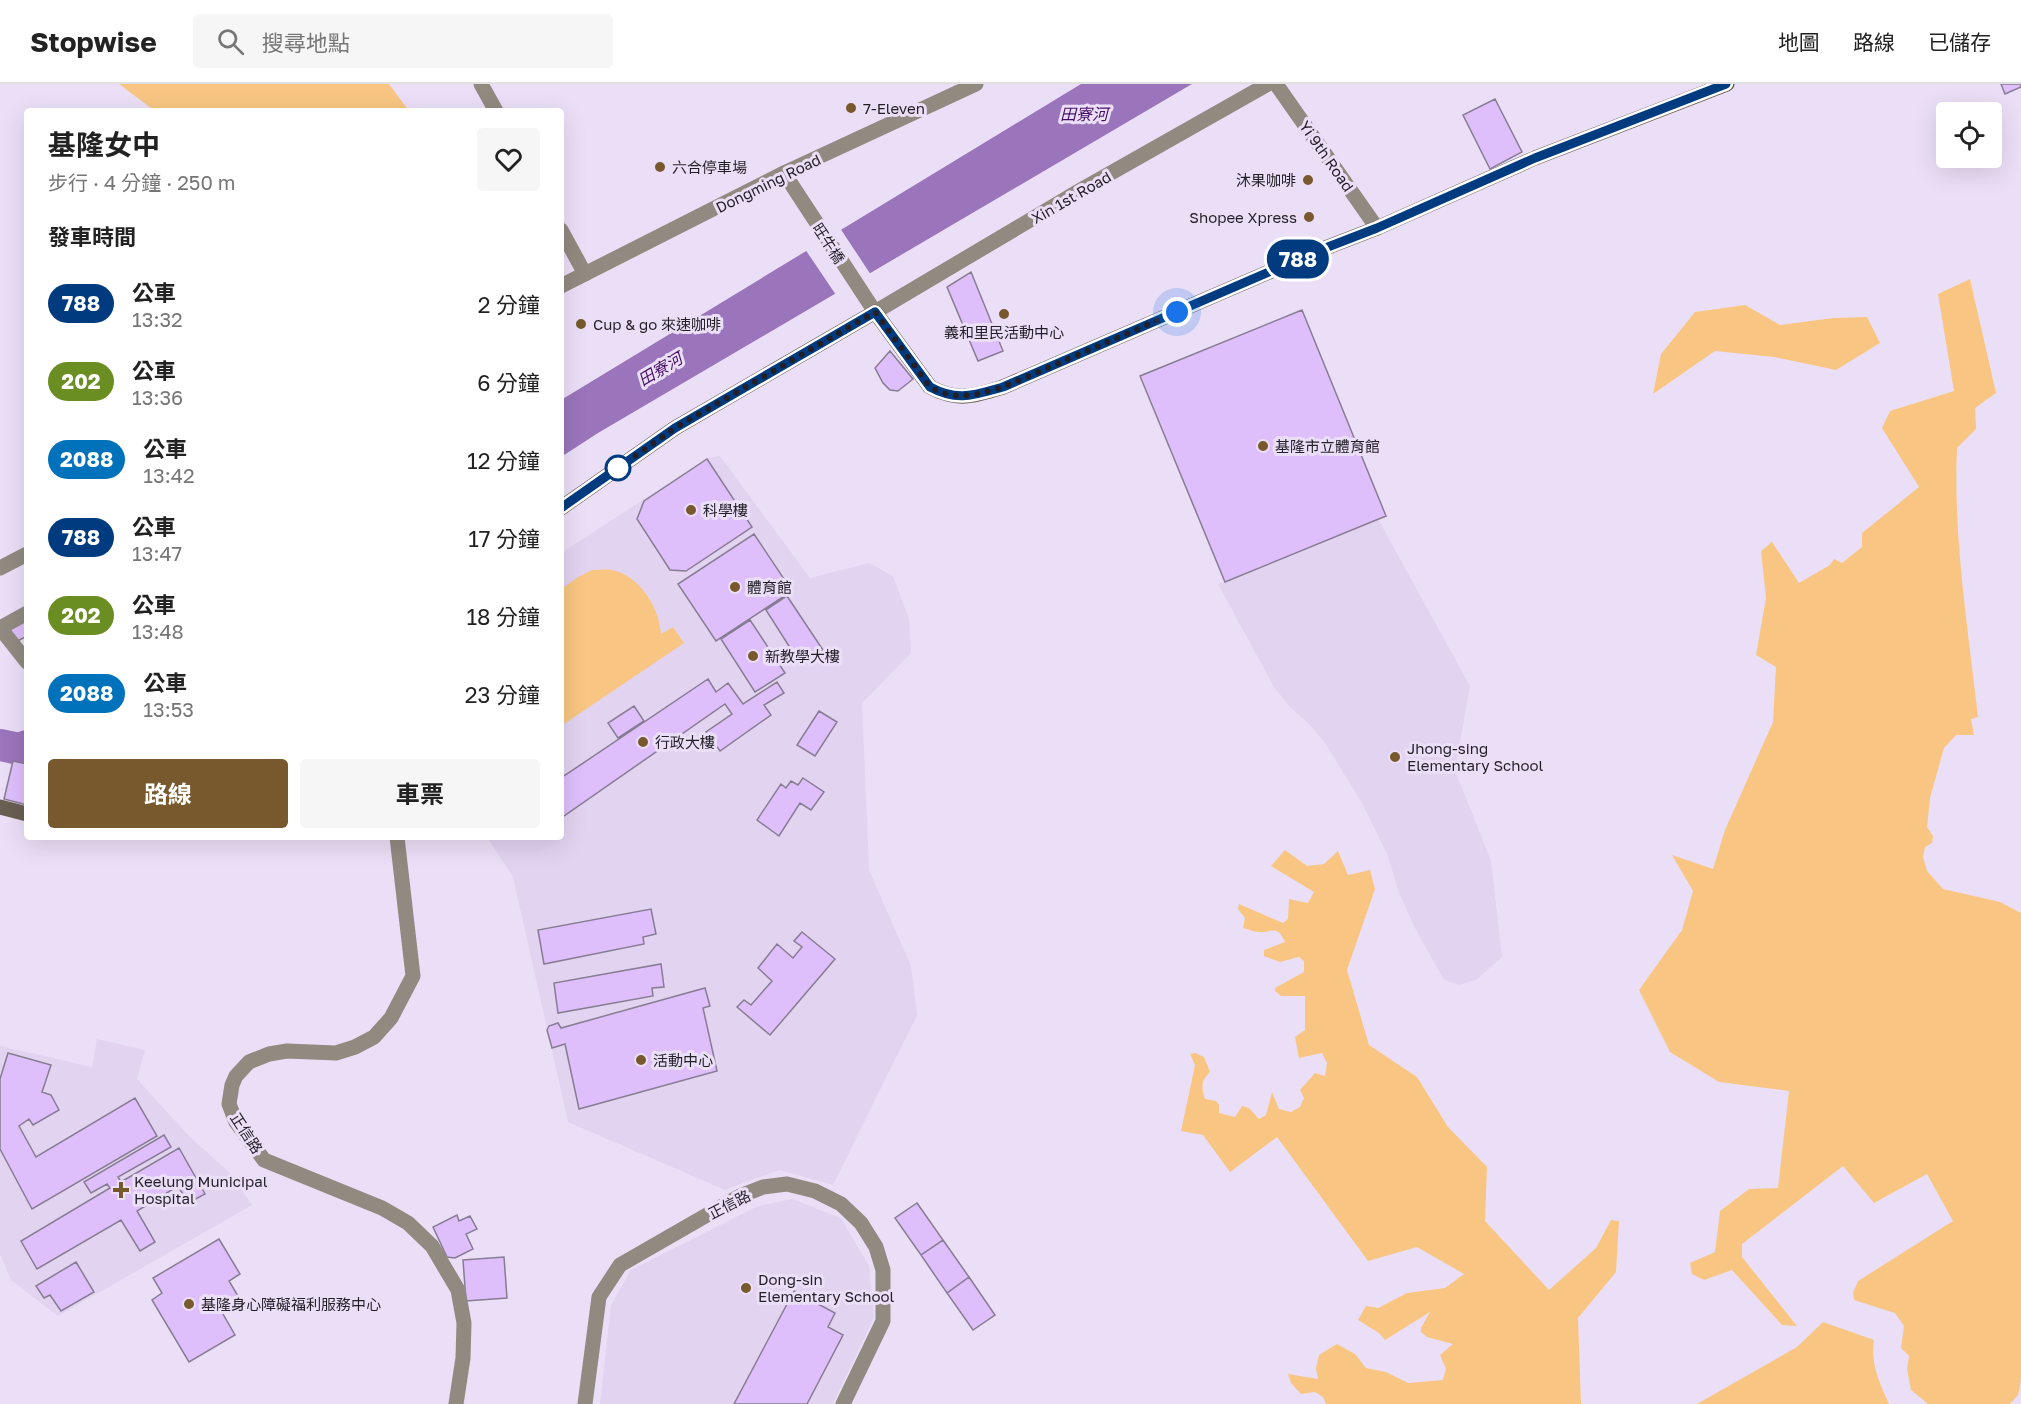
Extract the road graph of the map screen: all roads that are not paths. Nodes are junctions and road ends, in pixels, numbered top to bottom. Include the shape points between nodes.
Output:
1 (481, 84) edge
2 (976, 84) edge
3 (1268, 84) edge
4 (1276, 84) edge
5 (1727, 84) edge
6 (494, 108) edge
7 (784, 173) junction
8 (1377, 228) junction
9 (564, 236) edge
10 (585, 274) junction
11 (564, 284) edge
12 (875, 312) junction
13 (564, 506) edge
14 (24, 556) edge
15 (0, 568) edge
16 (24, 615) edge
17 (24, 658) edge
18 (0, 807) edge
19 (24, 812) edge
20 (397, 840) edge
21 (456, 1404) edge
22 (585, 1404) edge
23 (843, 1404) edge

1 - 6 street
2 - 7 street, Dongming Road
3 - 12 street, Xin 1st Road
4 - 8 street, Yi 9th Road
5 - 8 main road via 1535,158
7 - 10 street, Dongming Road
7 - 12 street, 旺牛橋
8 - 12 main road via 1003,387 974,395 944,394 930,387
9 - 10 street
10 - 11 street, Dongming Road
12 - 13 main road via 675,428
14 - 15 street
16 - 17 street via 0,628
18 - 19 main road
20 - 21 street, 正信路 via 413,976 391,1018 374,1037 336,1053 287,1051 249,1062 236,1076 229,1104 236,1122 264,1160 382,1208 408,1223 432,1246 458,1290 464,1323
22 - 23 street, 正信路 via 599,1297 620,1264 740,1196 763,1187 788,1184 841,1204 861,1222 876,1246 883,1270 883,1321

